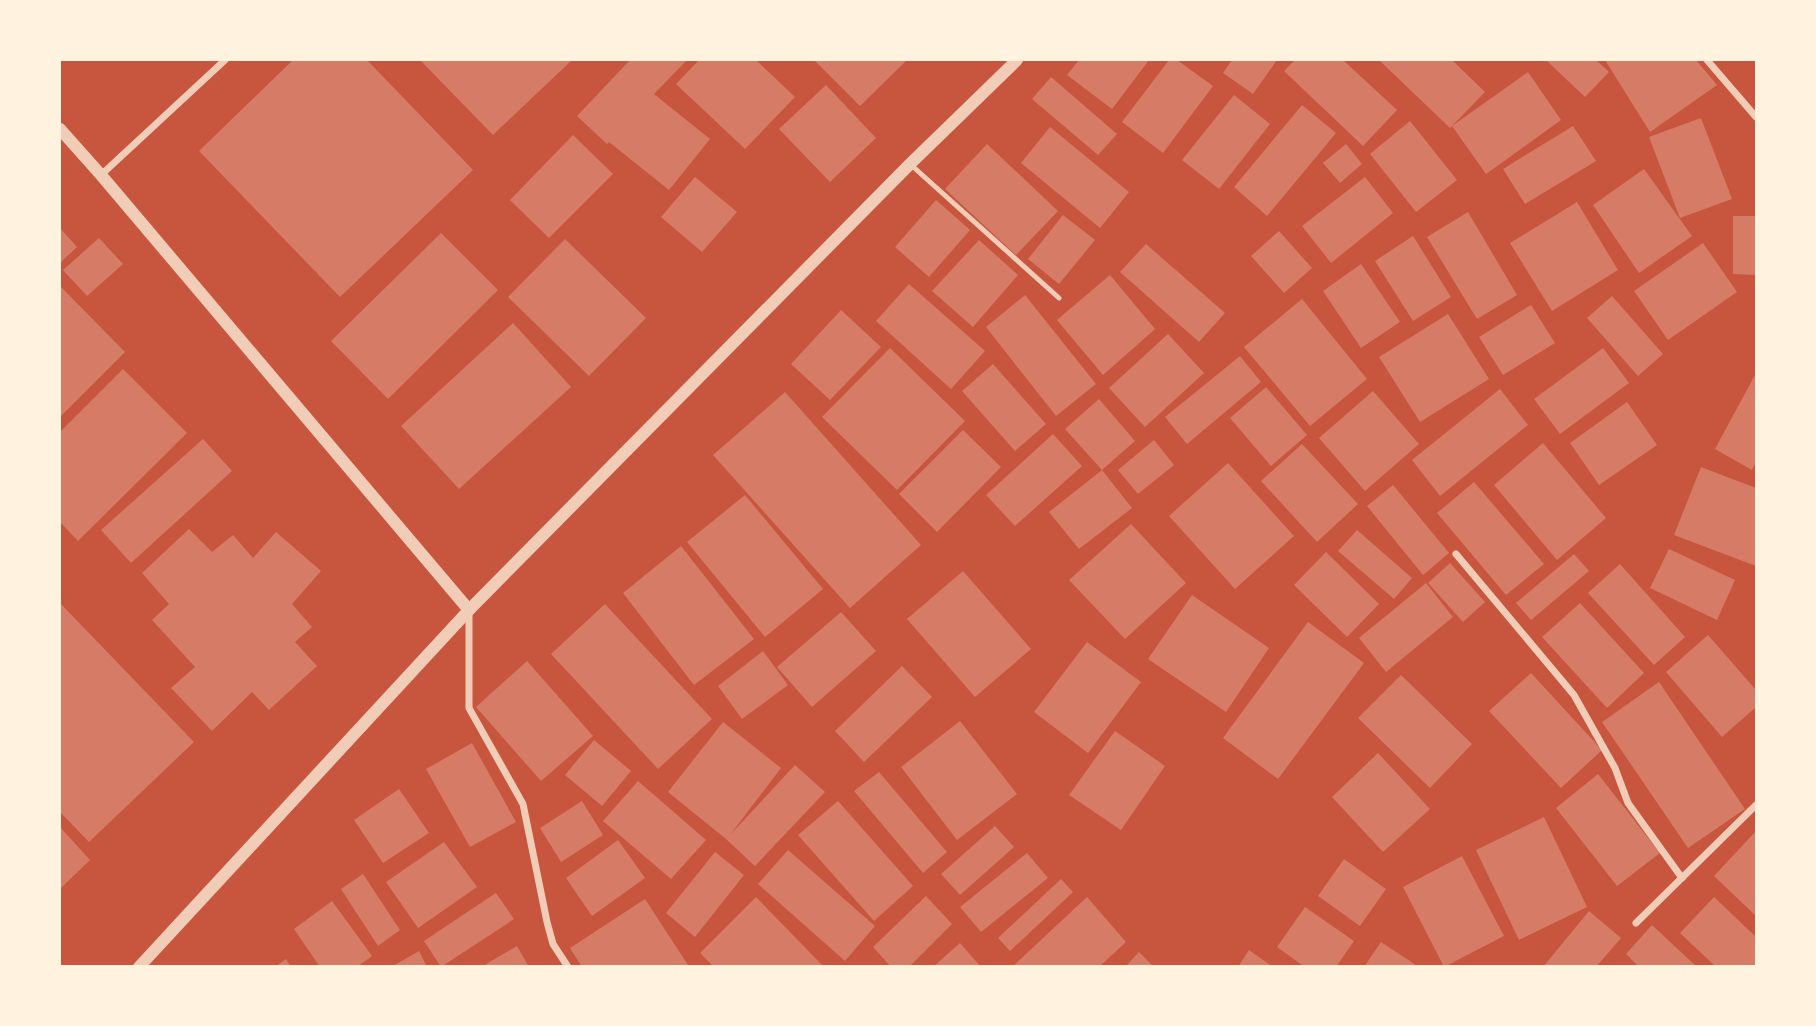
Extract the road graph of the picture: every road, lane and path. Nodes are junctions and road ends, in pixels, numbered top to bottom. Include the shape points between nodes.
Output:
1 (225, 60) edge
2 (1017, 60) edge
3 (1707, 60) edge
4 (1756, 117) edge
5 (60, 129) edge
6 (910, 164) junction
7 (101, 175) junction
8 (1059, 298) dead end
9 (1456, 554) dead end
10 (469, 610) junction
11 (1756, 805) edge
12 (1682, 878) junction
13 (1636, 923) dead end
14 (139, 967) edge
15 (568, 967) edge

1 - 7 street
2 - 6 street
3 - 4 street
5 - 7 street
6 - 8 lane
6 - 10 street
7 - 10 street
9 - 12 street via 1574,695 1615,768 1628,803
10 - 14 street
10 - 15 street via 469,708 523,804 553,944
11 - 12 street
12 - 13 street

